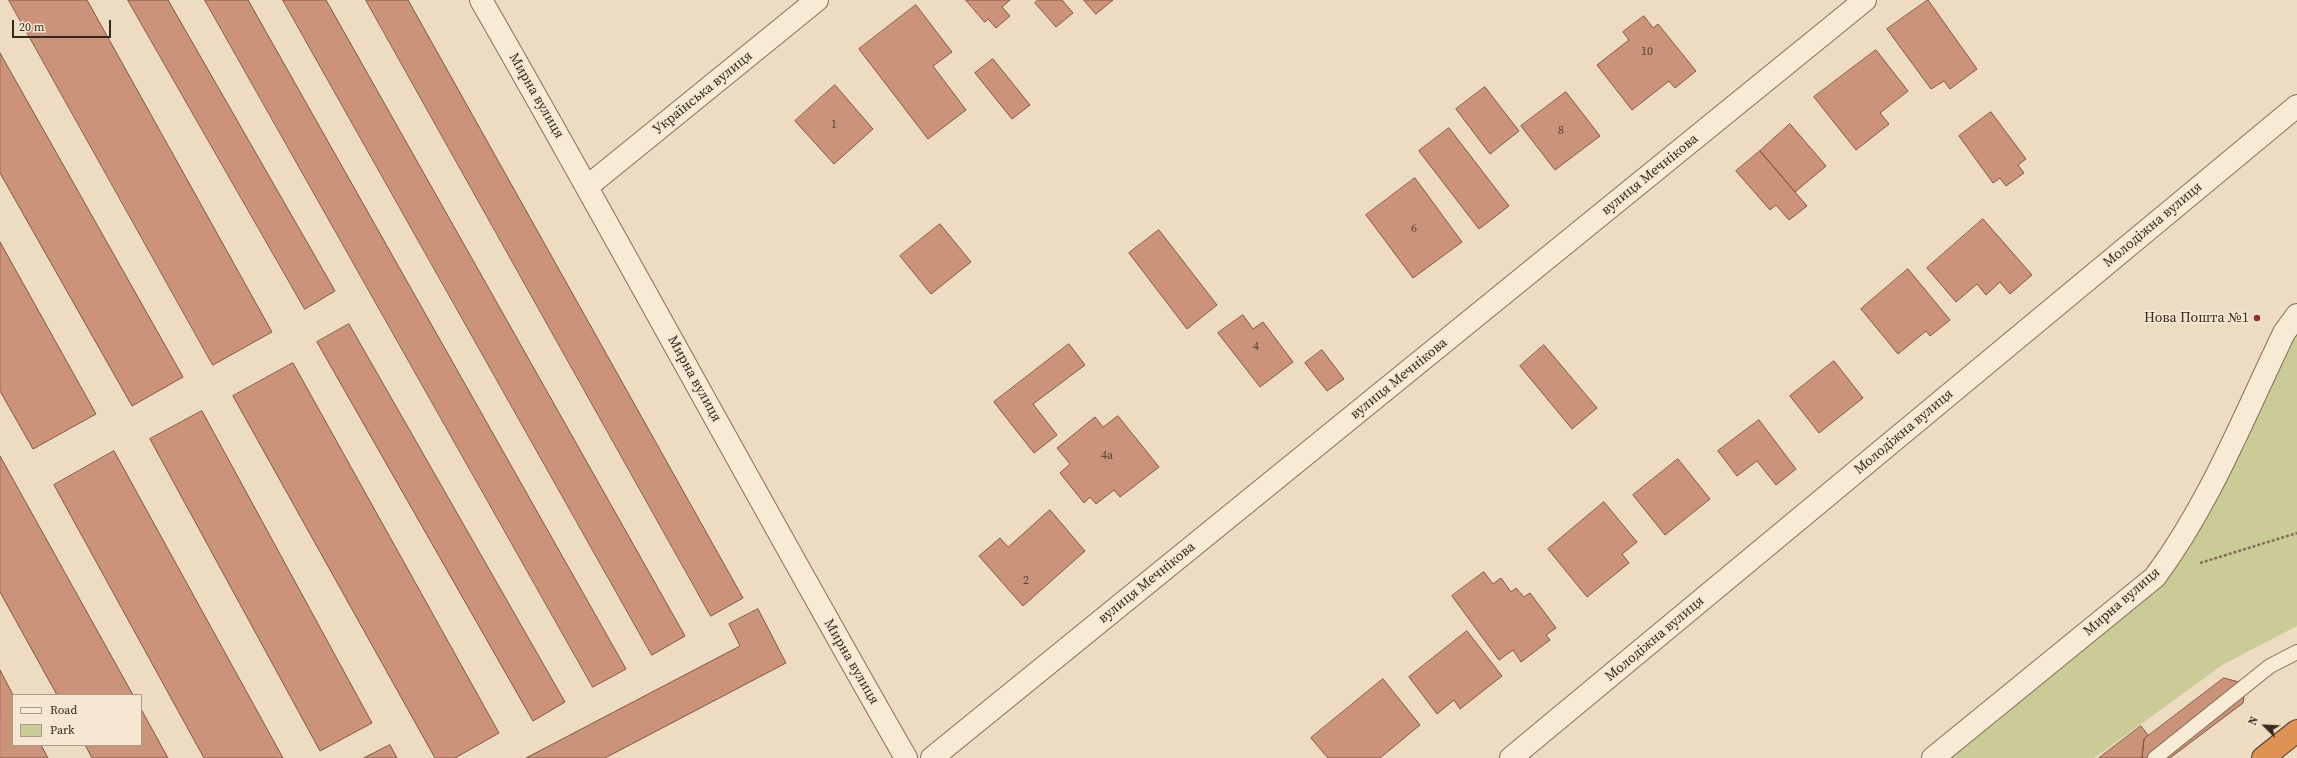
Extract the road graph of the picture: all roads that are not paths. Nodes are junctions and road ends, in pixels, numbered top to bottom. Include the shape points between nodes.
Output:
1 (481, 0) edge
2 (817, 0) edge
3 (1865, 0) edge
4 (2297, 106) edge
5 (588, 186) junction
6 (2297, 315) edge
7 (2297, 652) edge
8 (2297, 731) edge
9 (906, 758) edge
10 (932, 758) edge
11 (1511, 758) edge
12 (1933, 758) edge
13 (2155, 758) edge
14 (2263, 758) edge

1 - 5 street, Мирна вулиця
2 - 5 street, Українська вулиця
3 - 10 street, вулиця Мечнікова
4 - 11 street, Молодіжна вулиця
5 - 9 street, Мирна вулиця
6 - 12 street, Мирна вулиця via 2284,333 2198,513 2155,577
7 - 13 lane via 2270,666
8 - 14 highway

